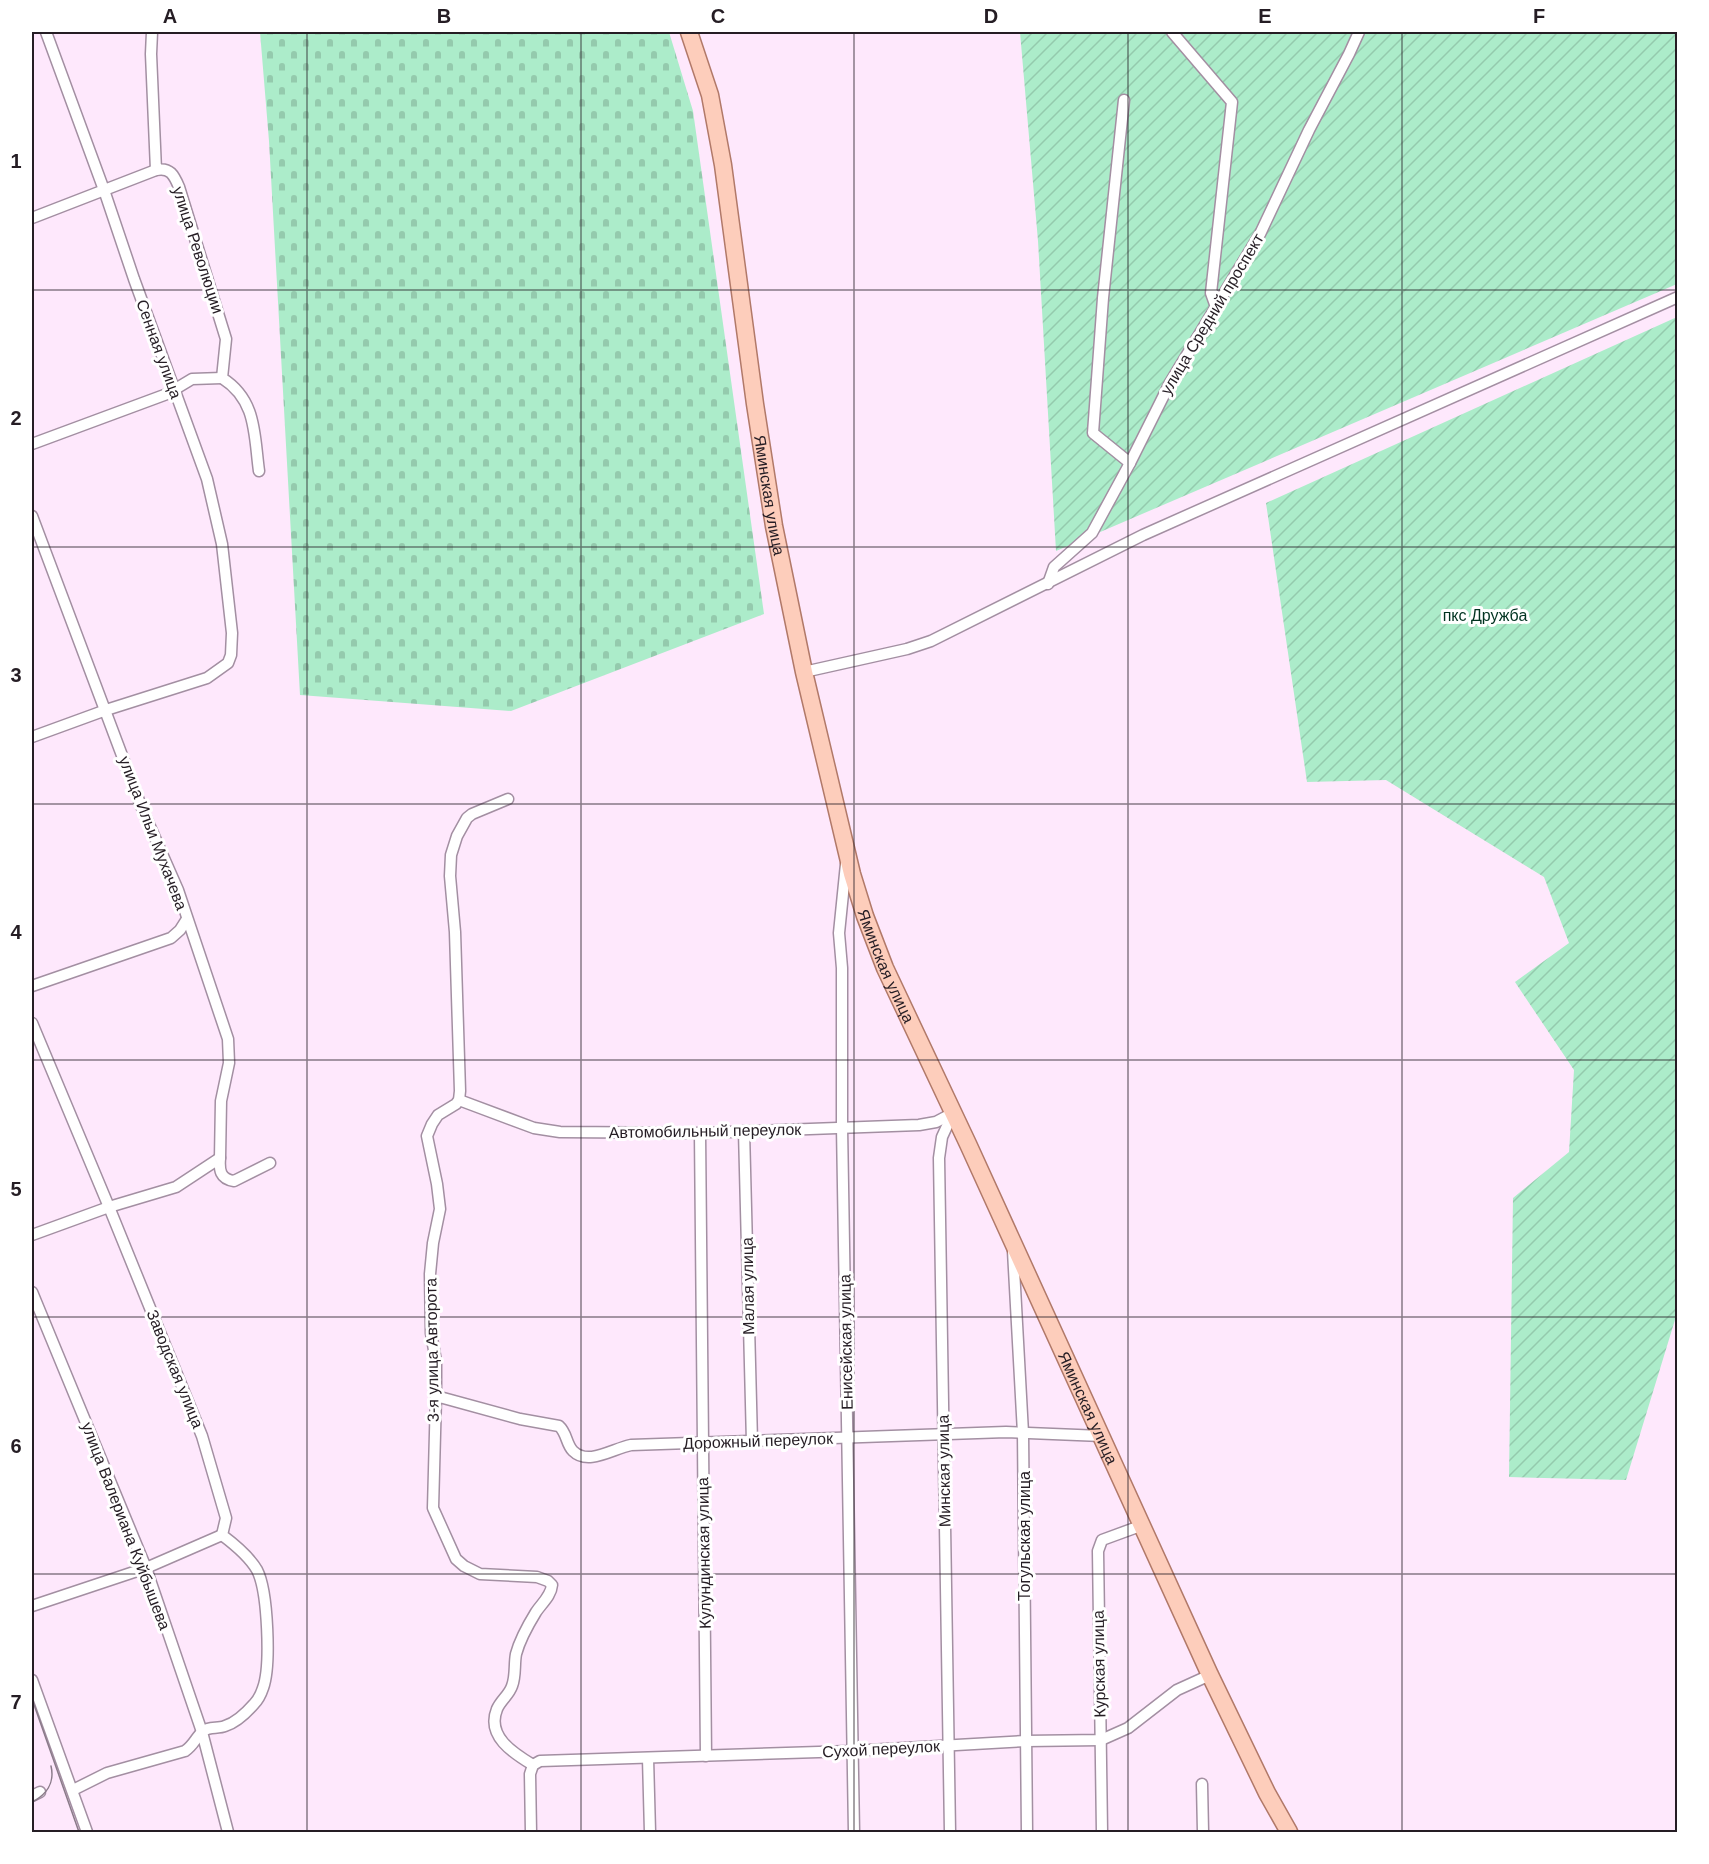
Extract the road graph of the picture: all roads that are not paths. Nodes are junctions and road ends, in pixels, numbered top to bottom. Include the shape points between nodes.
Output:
1 (46, 32) edge
2 (152, 32) edge
3 (689, 32) edge
4 (1172, 32) edge
5 (1359, 32) edge
6 (1124, 100) dead end
7 (156, 170) junction
8 (104, 190) junction
9 (32, 218) edge
10 (1677, 297) edge
11 (1216, 307) junction
12 (222, 378) junction
13 (174, 390) junction
14 (32, 444) edge
15 (1130, 463) junction
16 (259, 471) dead end
17 (32, 516) edge
18 (1048, 584) junction
19 (804, 672) junction
20 (106, 710) junction
21 (32, 737) edge
22 (508, 799) dead end
23 (847, 852) junction
24 (187, 919) junction
25 (32, 986) edge
26 (32, 1023) edge
27 (459, 1100) junction
28 (953, 1113) junction
29 (842, 1127) junction
30 (744, 1131) junction
31 (700, 1133) junction
32 (220, 1158) junction
33 (270, 1163) dead end
34 (109, 1207) junction
35 (32, 1235) edge
36 (1012, 1240) junction
37 (32, 1292) edge
38 (436, 1396) junction
39 (1023, 1433) junction
40 (943, 1434) junction
41 (1102, 1436) junction
42 (848, 1438) junction
43 (752, 1442) junction
44 (703, 1443) junction
45 (1143, 1525) junction
46 (222, 1535) junction
47 (146, 1568) junction
48 (32, 1606) edge
49 (1210, 1675) junction
50 (32, 1680) edge
51 (202, 1732) junction
52 (1101, 1740) junction
53 (1026, 1741) junction
54 (949, 1746) junction
55 (851, 1751) junction
56 (706, 1756) junction
57 (648, 1758) junction
58 (532, 1765) junction
59 (1202, 1784) dead end
60 (73, 1790) junction
61 (87, 1833) edge
62 (228, 1833) edge
63 (531, 1833) edge
64 (650, 1833) edge
65 (854, 1833) edge
66 (950, 1833) edge
67 (1027, 1833) edge
68 (1102, 1833) edge
69 (1203, 1833) edge
70 (1289, 1833) edge

1 - 8 street, Сенная улица
2 - 7 street, улица Революции
3 - 19 main road, Яминская улица via 710,95 723,165 772,515
4 - 11 street via 1232,102 1211,294
5 - 11 street, улица Средний проспект via 1260,234
6 - 15 street via 1093,433
7 - 8 street
7 - 12 street, улица Революции via 167,169 175,177 190,218 226,339
8 - 9 street
8 - 13 street, Сенная улица
10 - 18 street via 1143,535
11 - 15 street, улица Средний проспект via 1171,381
12 - 13 street via 192,379
12 - 16 street via 241,393 249,407
13 - 14 street
13 - 20 street, Сенная улица via 207,478 222,544 230,660 207,678
15 - 18 street, улица Средний проспект via 1092,533 1054,567
17 - 20 street, улица Ильи Мухачева
18 - 19 street via 931,641
19 - 23 main road, Яминская улица
20 - 21 street
20 - 24 street, улица Ильи Мухачева
22 - 27 street via 467,818 451,855
23 - 28 main road, Яминская улица via 885,968
23 - 29 street, Енисейская улица via 840,933
24 - 25 street via 171,938
24 - 32 street, улица Ильи Мухачева via 229,1046 221,1101
26 - 34 street, Заводская улица
27 - 31 street, Автомобильный переулок via 543,1131
27 - 38 street, 3-я улица Авторота via 438,1115 427,1136 440,1199 430,1274
28 - 29 street, Автомобильный переулок via 927,1124
28 - 36 main road, Яминская улица
28 - 40 street, Минская улица via 942,1137 939,1158
29 - 30 street, Автомобильный переулок
29 - 42 street, Енисейская улица
30 - 31 street, Автомобильный переулок
30 - 43 street, Малая улица
31 - 44 street, Кулундинская улица
32 - 33 street via 221,1175 234,1181
32 - 34 street via 176,1187
34 - 35 street
34 - 46 street, Заводская улица via 209,1456 226,1518
36 - 39 street, Тогульская улица
36 - 41 main road, Яминская улица
37 - 47 street, улица Валериана Куйбышева
38 - 44 street, Дорожный переулок via 559,1426 572,1450 584,1458 631,1445
38 - 58 street, 3-я улица Авторота via 433,1508 456,1559 480,1574 537,1577 552,1585 522,1638 513,1685 495,1716 501,1742
39 - 40 street, Дорожный переулок
39 - 41 street, Дорожный переулок
39 - 53 street, Тогульская улица
40 - 42 street, Дорожный переулок
40 - 54 street, Минская улица
41 - 45 main road, Яминская улица
42 - 43 street, Дорожный переулок
42 - 55 street, Енисейская улица
43 - 44 street, Дорожный переулок
44 - 56 street, Кулундинская улица
45 - 49 main road, Яминская улица
45 - 52 street, Курская улица via 1102,1540 1098,1551
46 - 47 street
46 - 51 street via 254,1566 264,1595 268,1662 260,1695 247,1711 228,1725
47 - 48 street
47 - 51 street, улица Валериана Куйбышева
49 - 52 street, Сухой переулок via 1177,1690 1128,1728
49 - 70 main road, Яминская улица
50 - 60 street
51 - 60 street via 185,1751 107,1773
51 - 62 street, улица Валериана Куйбышева
52 - 53 street, Сухой переулок
52 - 68 street, Курская улица
53 - 54 street, Сухой переулок
53 - 67 street, Тогульская улица
54 - 55 street, Сухой переулок
54 - 66 street, Минская улица
55 - 56 street, Сухой переулок
55 - 65 street, Енисейская улица
56 - 57 street, Сухой переулок
57 - 58 street, Сухой переулок via 540,1761
57 - 64 street
58 - 63 street
59 - 69 street
60 - 61 street

